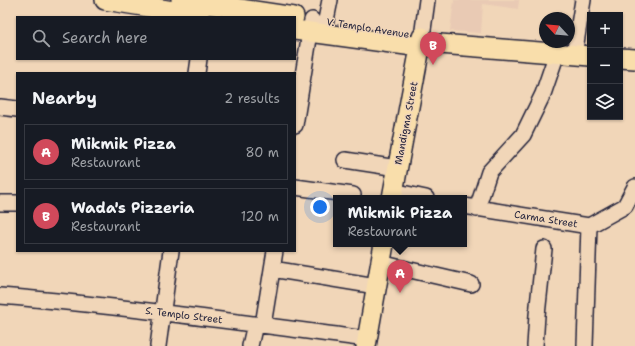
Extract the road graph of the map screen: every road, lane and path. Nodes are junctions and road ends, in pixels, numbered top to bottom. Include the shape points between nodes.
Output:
1 (106, 0) edge
2 (181, 0) edge
3 (330, 0) edge
4 (427, 0) edge
5 (583, 0) edge
6 (207, 14) edge
7 (225, 16) edge
8 (296, 24) edge
9 (308, 25) edge
10 (422, 42) junction
11 (574, 55) edge
12 (623, 58) edge
13 (635, 59) edge
14 (199, 60) edge
15 (197, 72) edge
16 (0, 107) edge
17 (16, 109) edge
18 (296, 117) edge
19 (345, 160) dead end
20 (397, 168) junction
21 (296, 187) edge
22 (635, 187) edge
23 (392, 194) edge
24 (353, 195) dead end
25 (0, 203) edge
26 (16, 203) edge
27 (470, 207) edge
28 (589, 226) junction
29 (383, 247) edge
30 (544, 249) dead end
31 (171, 252) edge
32 (275, 252) edge
33 (380, 263) junction
34 (272, 269) junction
35 (471, 284) dead end
36 (376, 286) junction
37 (0, 296) edge
38 (163, 313) junction
39 (259, 324) junction
40 (367, 342) edge
41 (158, 346) edge
42 (250, 346) edge
43 (535, 346) edge
44 (585, 346) edge

1 - 6 main road, V. Templo Avenue
2 - 6 main road, V. Templo Avenue
3 - 9 street
4 - 10 street
5 - 11 street
6 - 7 main road, V. Templo Avenue
8 - 9 main road, V. Templo Avenue
9 - 10 main road, V. Templo Avenue
9 - 18 street
10 - 11 main road, V. Templo Avenue
10 - 20 main road, Mandigma Street
11 - 27 street via 543,94 523,135 489,172
12 - 13 main road
14 - 15 street
16 - 17 street
19 - 20 street
20 - 23 main road, Mandigma Street
21 - 24 street
22 - 28 street, Carma Street via 625,206
25 - 26 street
27 - 28 street, Carma Street
28 - 44 street
29 - 33 main road
30 - 43 street
31 - 38 street
32 - 34 street
33 - 35 street
33 - 36 main road
34 - 36 street
34 - 39 street
36 - 40 main road
37 - 38 street, S. Templo Street
38 - 39 street, S. Templo Street
38 - 41 street
39 - 40 street, S. Templo Street
39 - 42 street

